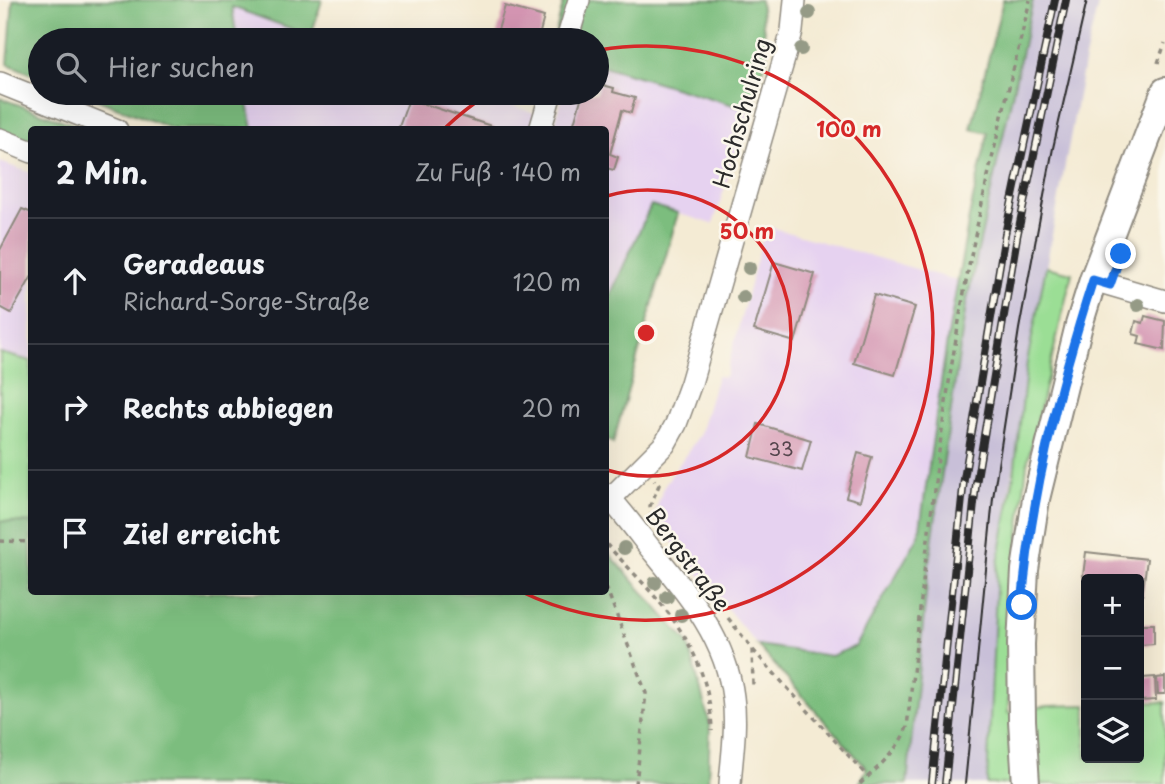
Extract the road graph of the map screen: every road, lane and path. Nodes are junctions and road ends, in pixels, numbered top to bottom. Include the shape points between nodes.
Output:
1 (579, 0) edge
2 (795, 0) edge
3 (1030, 0) edge
4 (571, 28) edge
5 (1165, 43) edge
6 (1158, 63) dead end
7 (0, 83) edge
8 (1165, 91) edge
9 (28, 94) edge
10 (55, 105) edge
11 (547, 105) edge
12 (107, 126) edge
13 (541, 126) edge
14 (0, 139) edge
15 (28, 150) edge
16 (1093, 280) junction
17 (1165, 301) edge
18 (609, 495) edge
19 (609, 497) edge
20 (0, 541) edge
21 (28, 542) edge
22 (609, 547) edge
23 (609, 595) edge
24 (752, 648) dead end
25 (713, 738) dead end
26 (868, 777) junction
27 (636, 784) edge
28 (730, 784) edge
29 (860, 784) edge
30 (1026, 784) edge

1 - 4 street
2 - 18 street, Hochschulring via 792,31 688,394 665,444
3 - 26 path via 979,214 958,326 937,454 907,727 902,740
5 - 6 path
7 - 9 street
8 - 16 main road
10 - 12 street
11 - 13 street
14 - 15 street
16 - 17 street
16 - 30 main road via 1043,465 1025,570 1021,644
19 - 28 street, Bergstraße via 696,606 722,655 733,698
20 - 21 path
22 - 25 path via 690,644 708,691
23 - 27 path via 646,693
24 - 26 path
26 - 29 path

